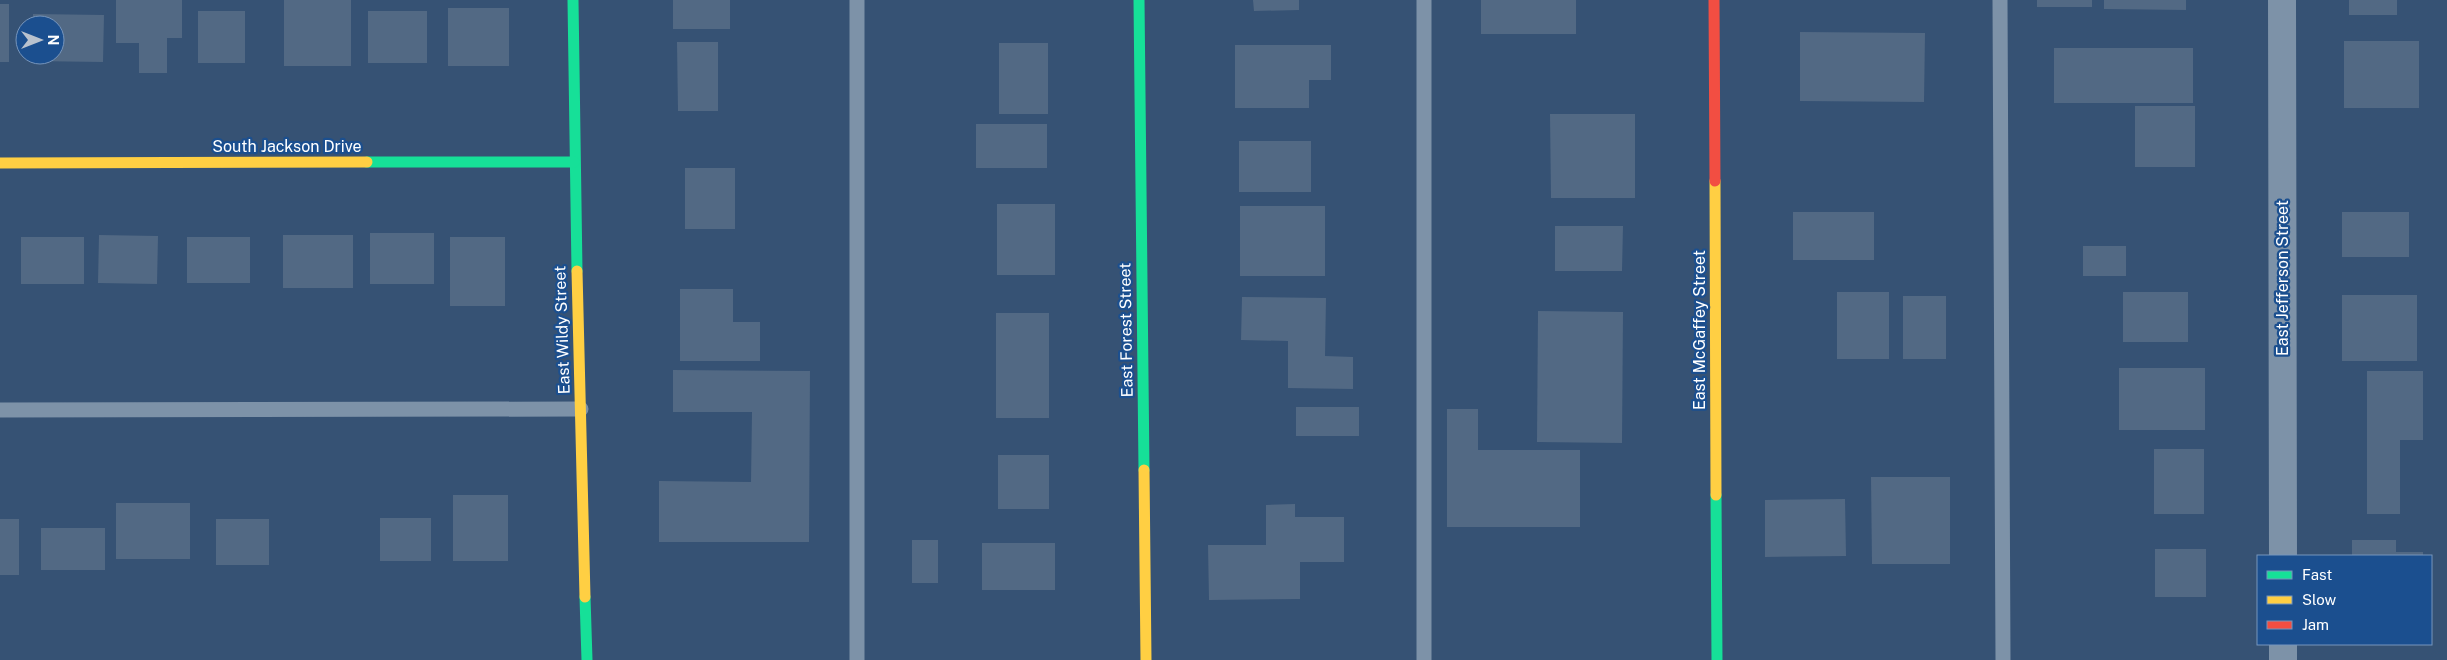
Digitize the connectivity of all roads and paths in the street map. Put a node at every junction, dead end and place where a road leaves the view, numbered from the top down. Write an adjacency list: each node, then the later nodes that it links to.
1 (572, 0): 8 (street, East Wildy Street)
2 (857, 0): 15 (lane)
3 (1139, 0): 16 (street, East Forest Street)
4 (1424, 0): 17 (lane)
5 (1714, 0): 18 (street, East McGaffey Street)
6 (2000, 0): 19 (lane)
7 (2282, 0): 12 (street, East Jefferson Street)
8 (574, 162): 9 (street, South Jackson Drive); 10 (street, East Wildy Street)
9 (0, 163)
10 (581, 409): 11 (lane); 14 (street, East Wildy Street)
11 (0, 410)
12 (2283, 555)
13 (2283, 645): 20 (street)
14 (588, 660)
15 (857, 660)
16 (1146, 660)
17 (1424, 660)
18 (1717, 660)
19 (2003, 660)
20 (2283, 660)

